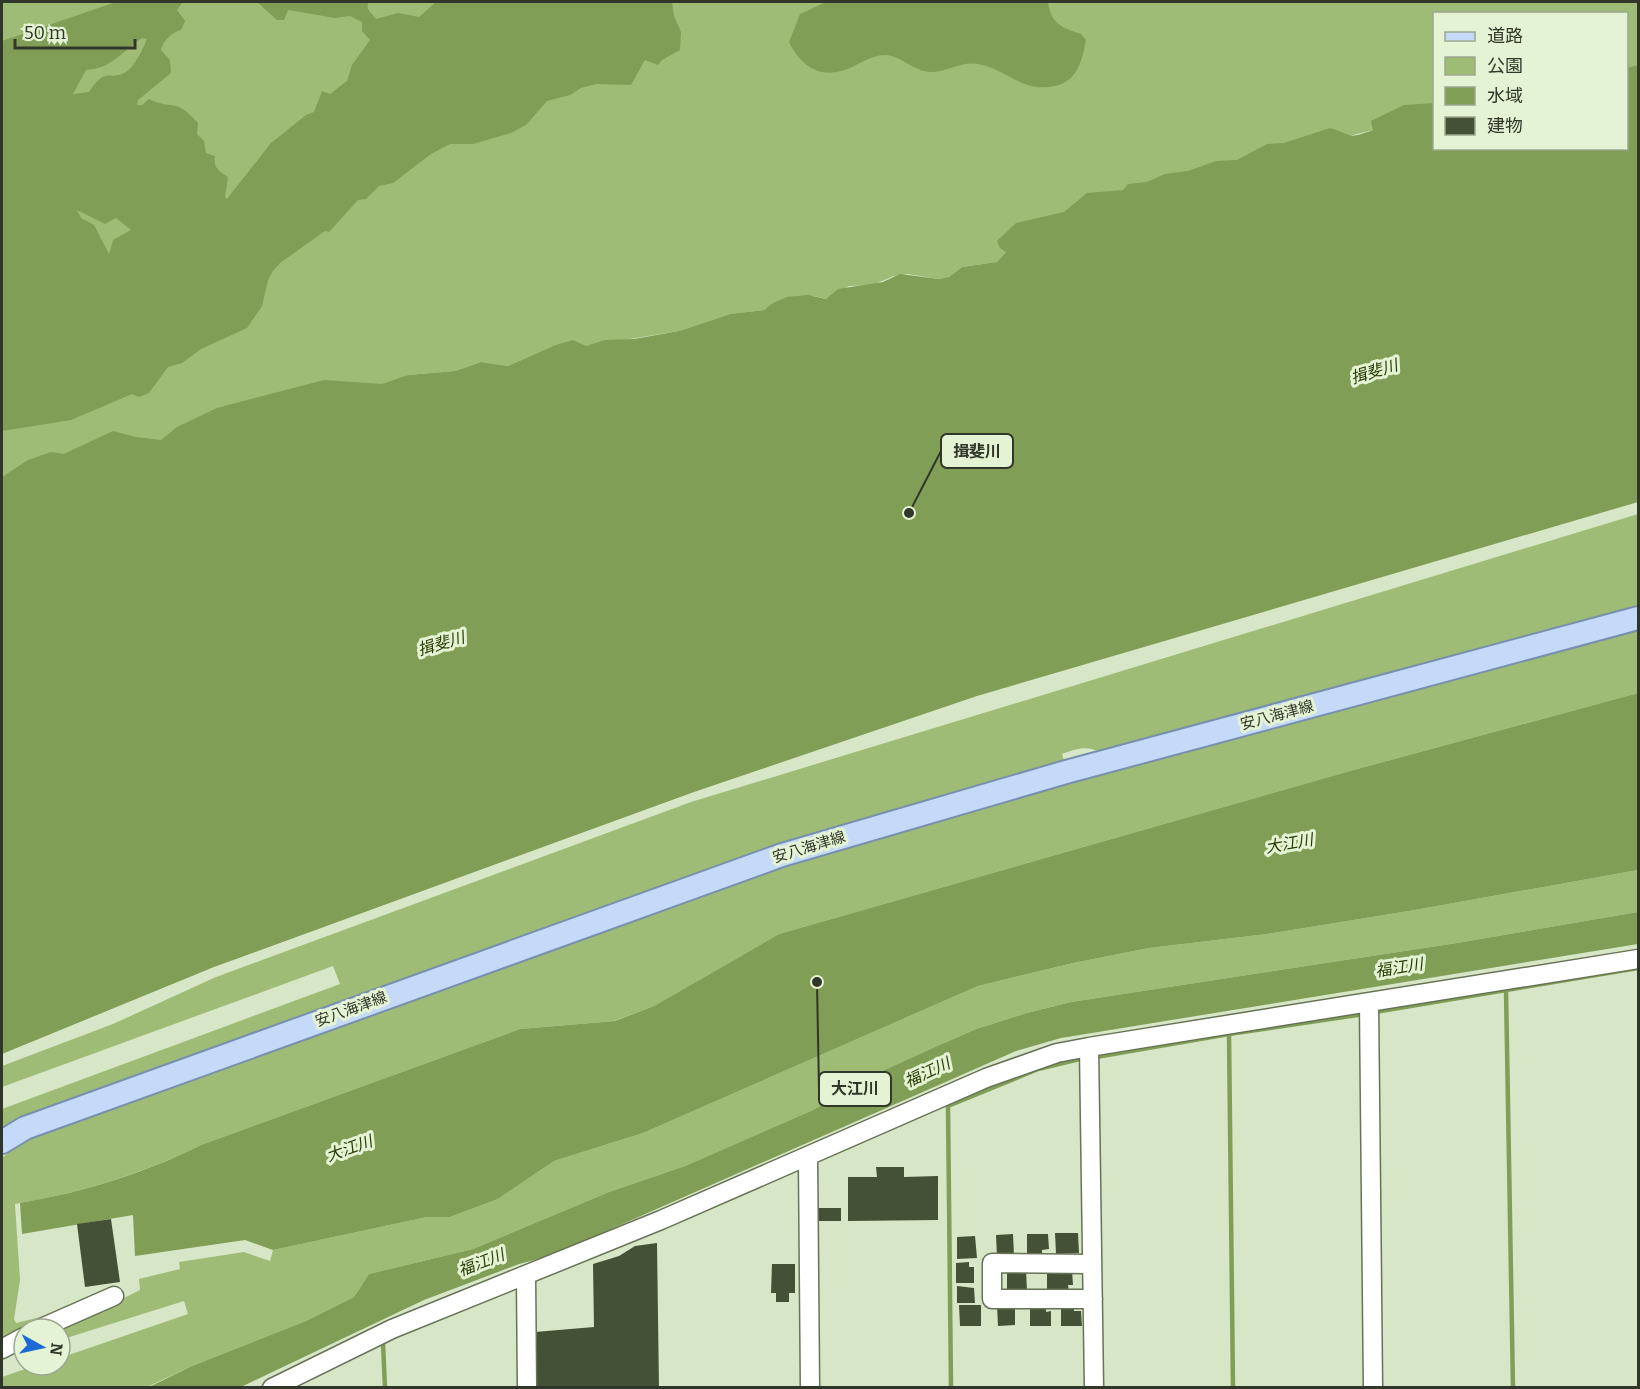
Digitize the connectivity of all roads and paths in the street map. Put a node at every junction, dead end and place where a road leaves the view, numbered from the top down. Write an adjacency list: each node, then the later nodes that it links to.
1 (1638, 618): 5 (main road, 安八海津線)
2 (1638, 959): 3 (street)
3 (1369, 1003): 4 (street); 16 (street)
4 (1089, 1047): 6 (street); 7 (street)
5 (2, 1142)
6 (807, 1157): 8 (street); 14 (street)
7 (1092, 1264): 10 (street); 10 (street)
8 (526, 1276): 12 (street); 13 (street)
9 (114, 1296): 11 (street)
10 (1093, 1299): 15 (street)
11 (66, 1317)
12 (272, 1388)
13 (527, 1388)
14 (810, 1388)
15 (1094, 1388)
16 (1373, 1388)

